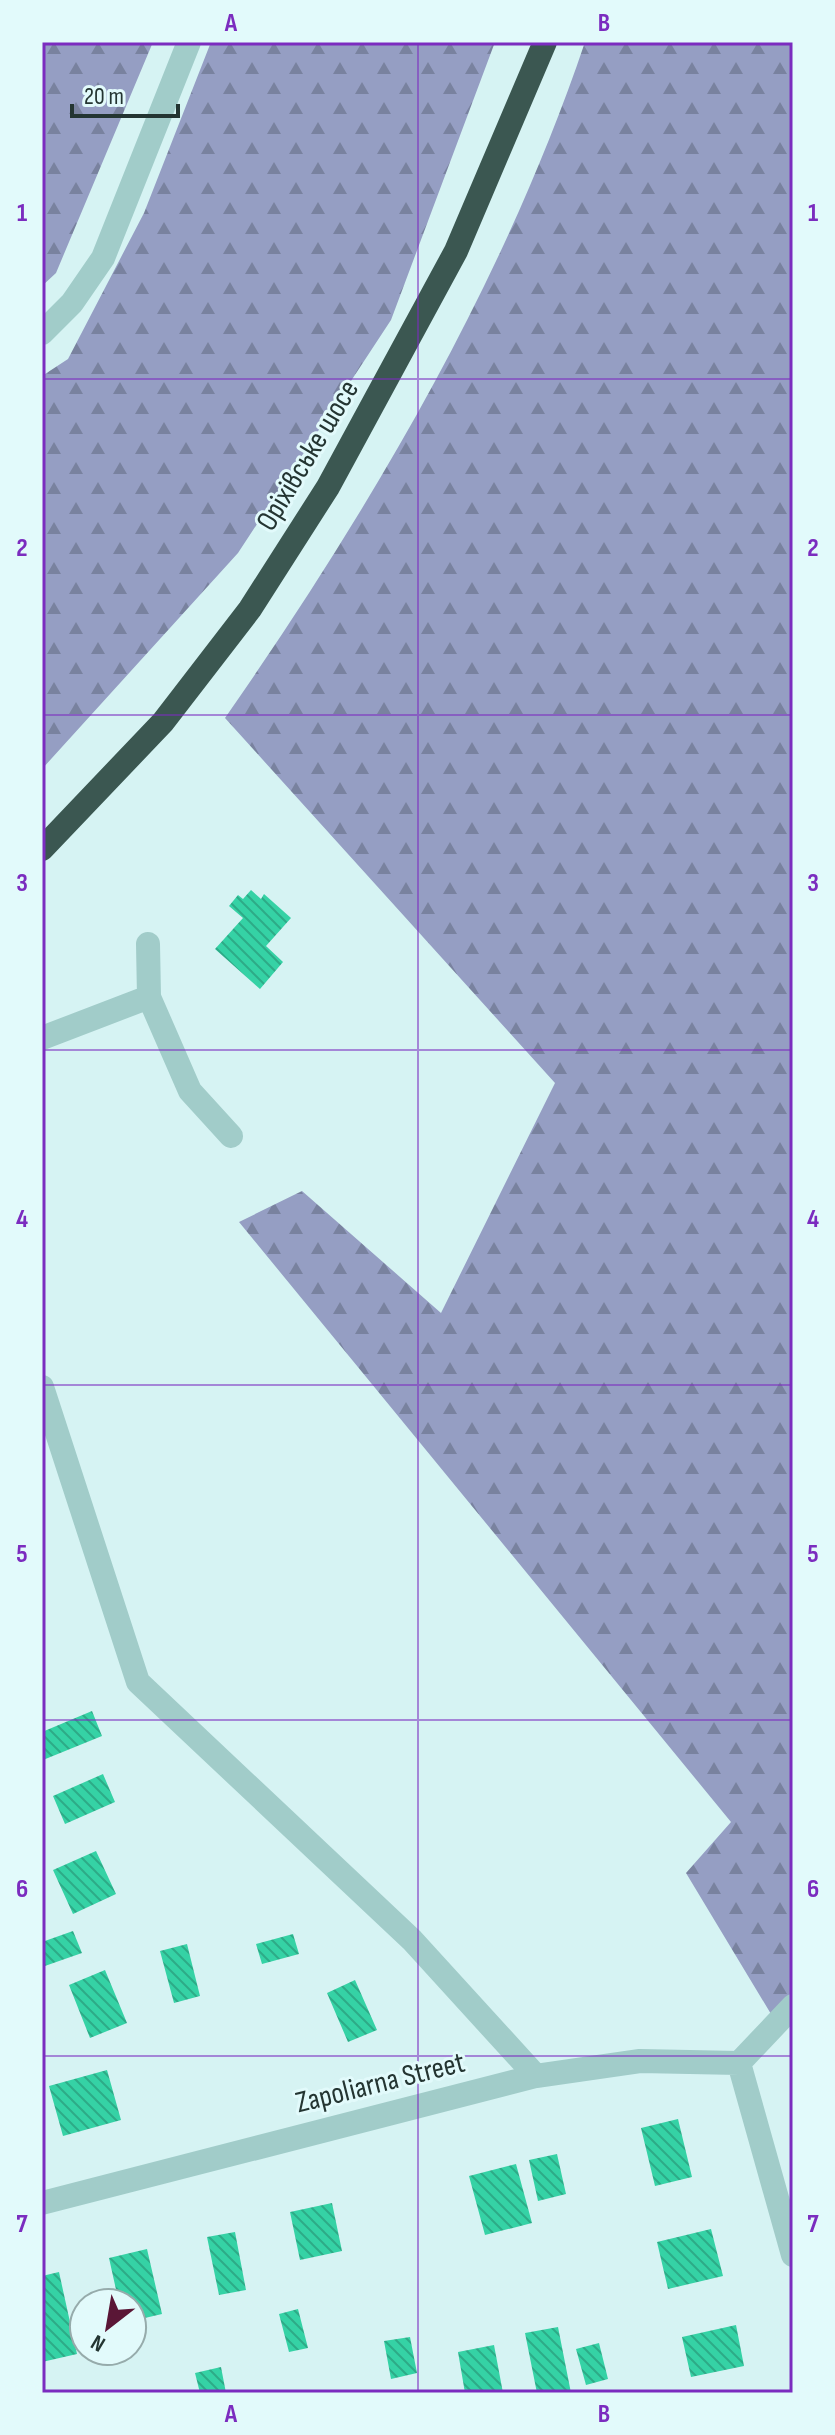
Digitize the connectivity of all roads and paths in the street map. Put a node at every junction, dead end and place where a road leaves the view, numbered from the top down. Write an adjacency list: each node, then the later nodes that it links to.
1 (189, 42): 3 (street)
2 (545, 42): 4 (highway, Оріхівське шосе)
3 (42, 333)
4 (42, 849)
5 (148, 944): 6 (street)
6 (149, 997): 7 (street); 8 (street)
7 (42, 1038)
8 (231, 1136)
9 (42, 1387): 12 (street)
10 (793, 2006): 11 (street)
11 (739, 2063): 12 (street, Zapoliarna Street); 14 (street)
12 (536, 2076): 13 (street, Zapoliarna Street)
13 (42, 2203)
14 (793, 2255)

